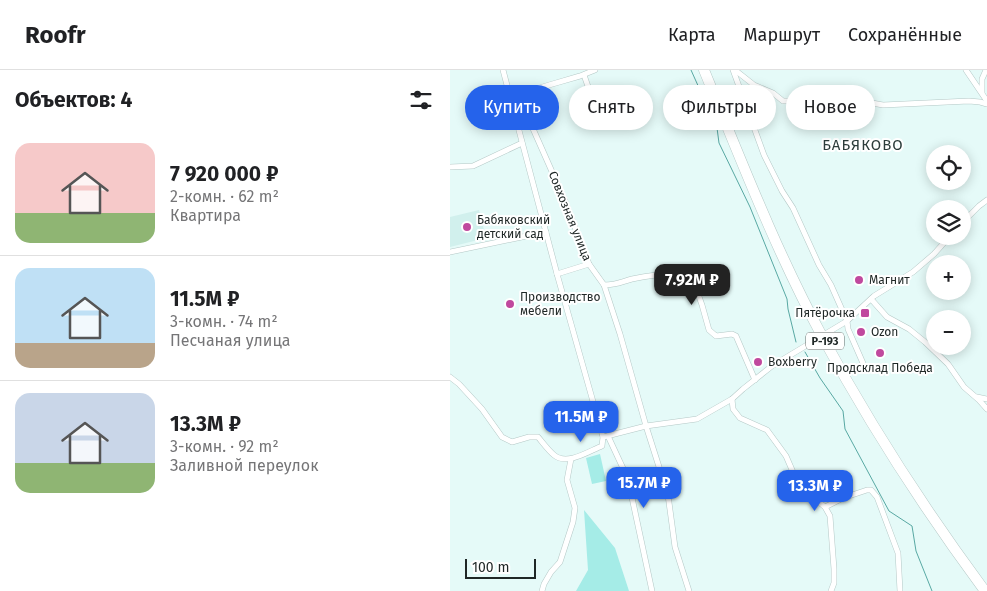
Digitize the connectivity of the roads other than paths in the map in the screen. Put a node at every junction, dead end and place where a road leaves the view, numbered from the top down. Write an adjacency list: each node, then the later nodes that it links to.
1 (503, 70): 10 (street, Совхозная улица)
2 (595, 70): 8 (street)
3 (704, 70): 29 (highway, Р-193)
4 (734, 70): 14 (street); 28 (street)
5 (966, 70): 13 (street)
6 (982, 70): 9 (street)
7 (986, 70): 9 (street)
8 (584, 75): 11 (street); 12 (street)
9 (982, 79): 13 (street)
10 (507, 85)
11 (545, 85)
12 (587, 85)
13 (982, 93): 14 (street)
14 (987, 103)
15 (518, 130): 17 (street, Совхозная улица)
16 (534, 130): 24 (street, Совхозная улица)
17 (522, 143): 18 (street); 21 (street, Совхозная улица)
18 (450, 168)
19 (987, 200): 20 (street)
20 (971, 214)
21 (546, 232): 23 (street); 25 (street, Совхозная улица)
22 (942, 245): 27 (street)
23 (450, 252)
24 (589, 264): 25 (street); 26 (street, Совхозная улица)
25 (557, 274): 38 (street, Совхозная улица)
26 (604, 285): 32 (street); 37 (street, Совхозная улица)
27 (871, 299): 28 (street); 33 (street)
28 (847, 321): 29 (street); 30 (street)
29 (821, 336): 32 (street); 46 (highway, Р-193)
30 (866, 370)
31 (450, 378): 39 (street)
32 (755, 380): 35 (street)
33 (976, 397): 34 (street); 36 (street)
34 (987, 398)
35 (732, 399): 37 (street); 40 (street)
36 (987, 409)
37 (646, 426): 38 (street); 43 (street, Совхозная улица)
38 (606, 436): 39 (street); 42 (street, Совхозная улица)
39 (571, 459): 41 (street)
40 (825, 506): 44 (street); 45 (street)
41 (542, 591)
42 (652, 591)
43 (689, 591)
44 (831, 591)
45 (900, 591)
46 (985, 591)

